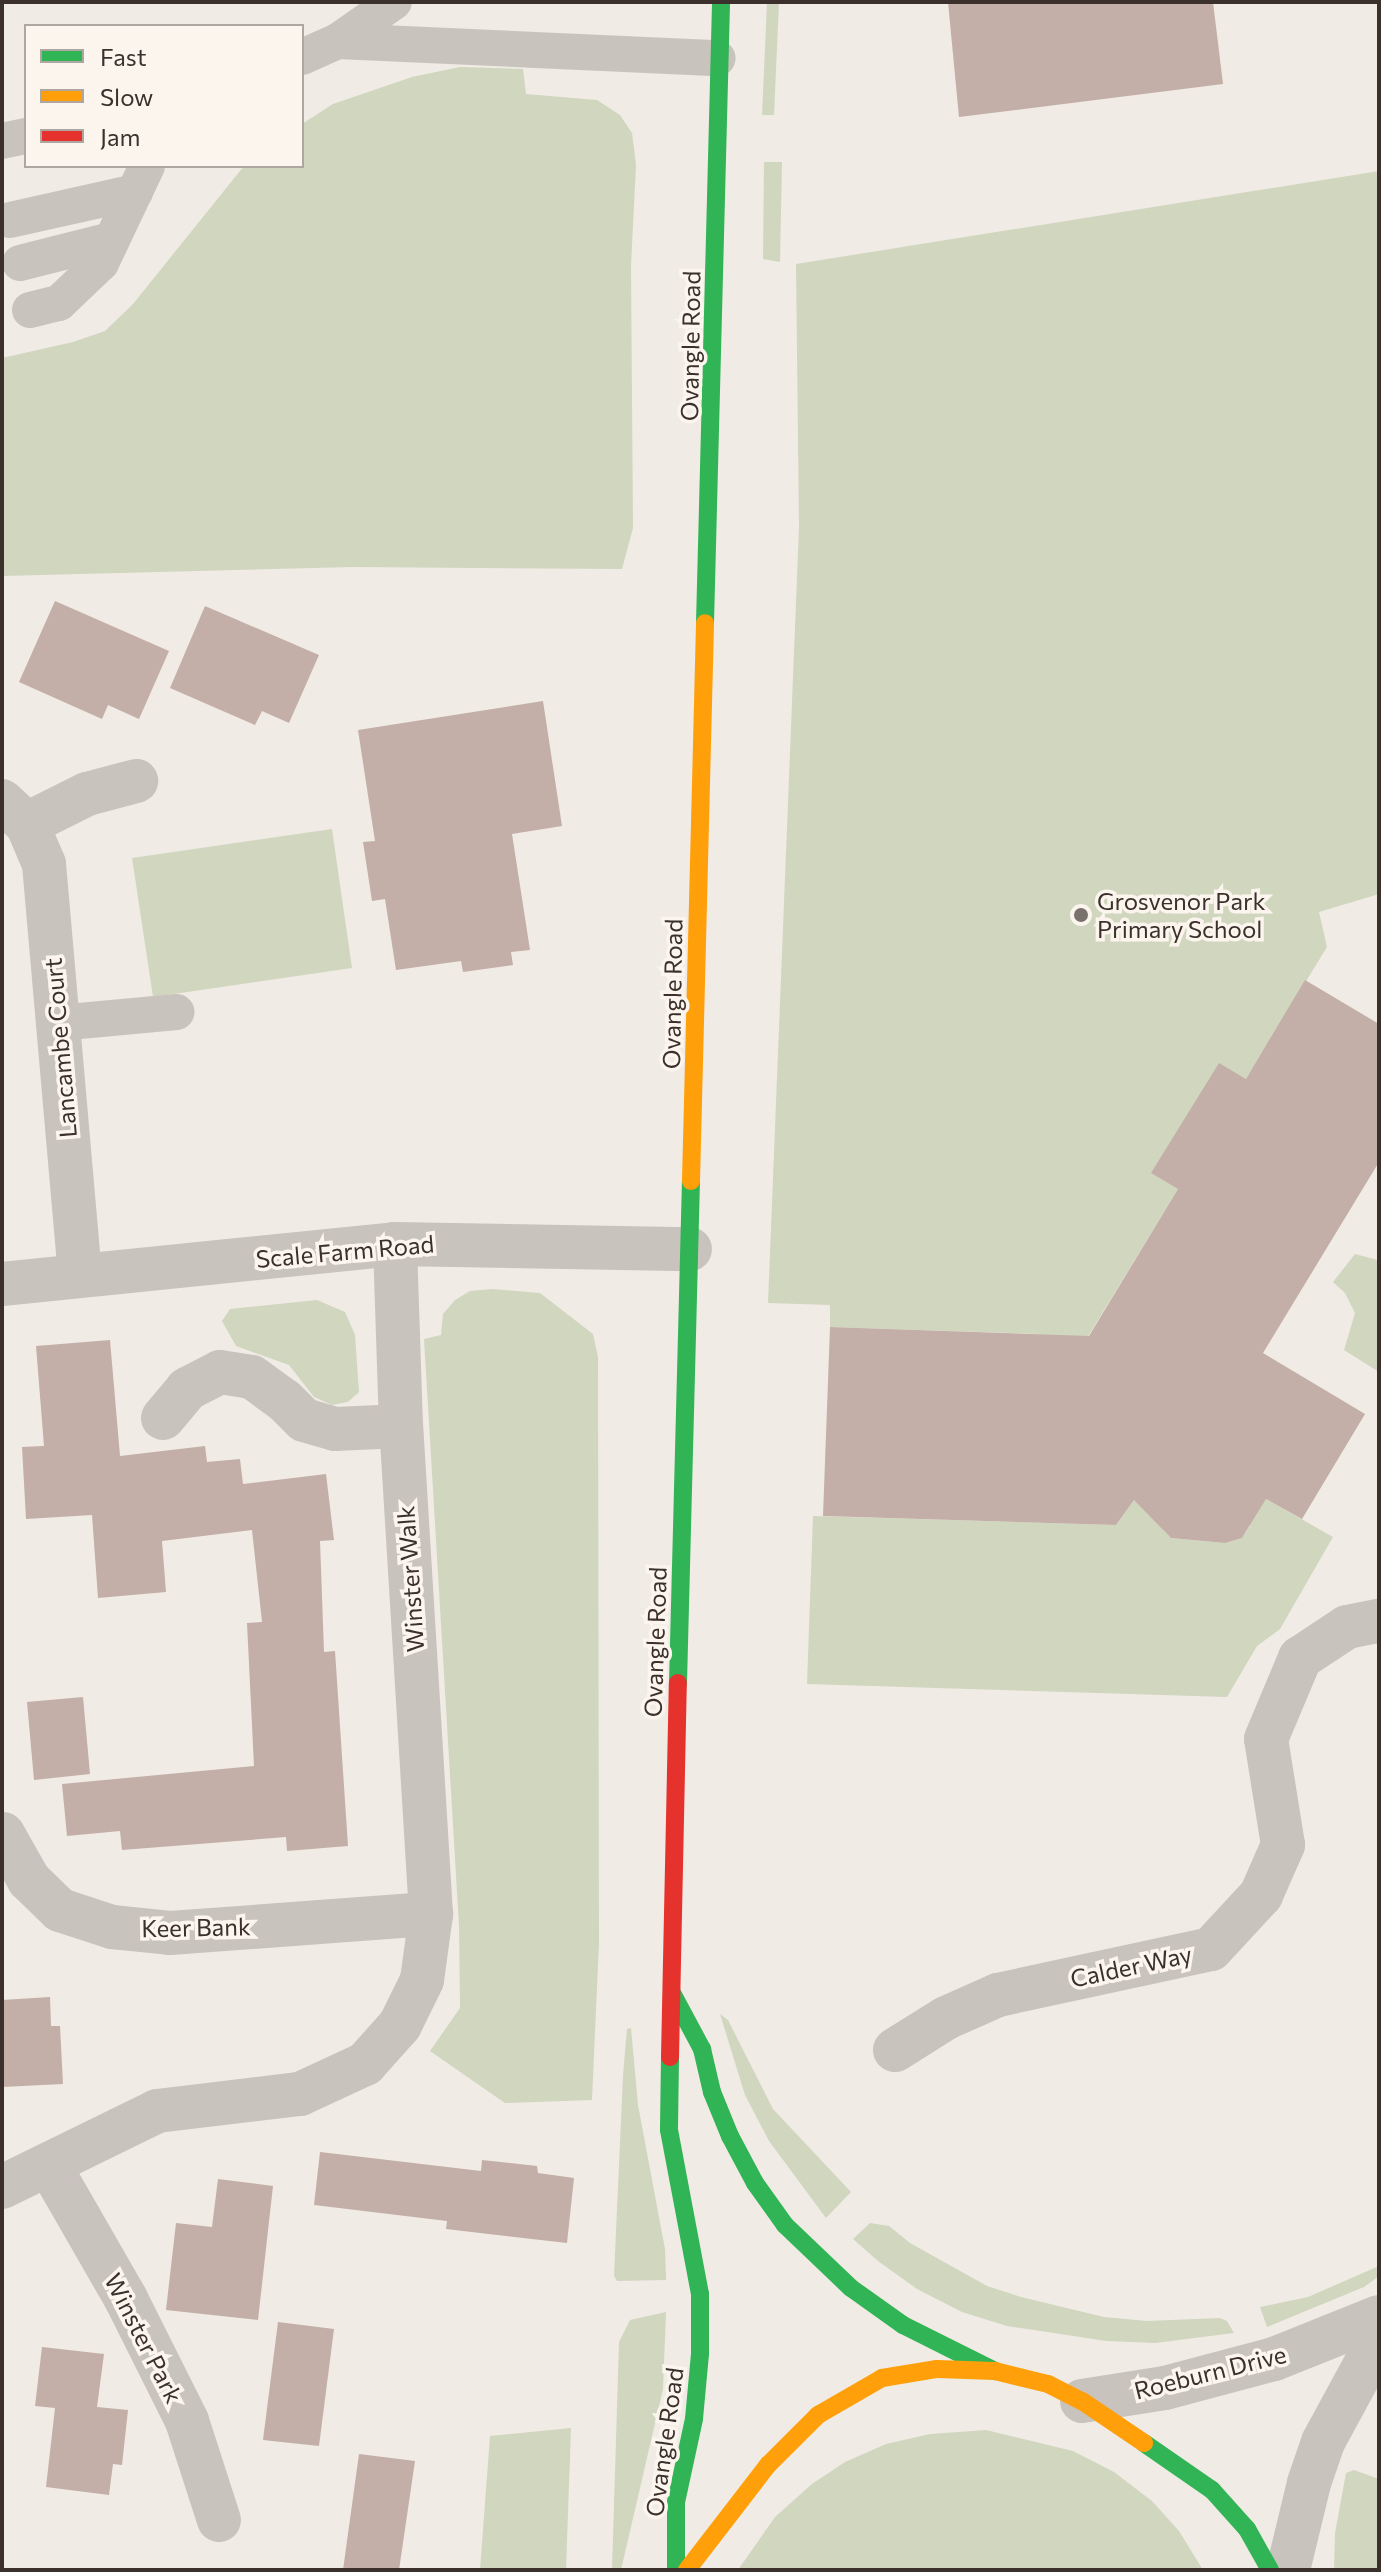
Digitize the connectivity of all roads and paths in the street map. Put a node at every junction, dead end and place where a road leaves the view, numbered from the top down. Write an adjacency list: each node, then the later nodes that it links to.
1 (394, 2): 3 (lane)
2 (721, 2): 5 (main road, Ovangle Road)
3 (338, 41): 4 (lane); 5 (lane)
4 (304, 56)
5 (718, 58): 18 (main road, Ovangle Road)
6 (24, 136): 7 (lane)
7 (2, 141)
8 (141, 179): 9 (lane); 10 (lane)
9 (10, 220)
10 (111, 240): 11 (lane); 12 (lane)
11 (20, 263)
12 (30, 310)
13 (136, 781): 14 (street, Lancambe Court)
14 (14, 813): 16 (street, Lancambe Court)
15 (176, 1012): 16 (lane)
16 (58, 1023): 19 (street, Lancambe Court)
17 (395, 1244): 18 (street, Scale Farm Road); 19 (street, Scale Farm Road); 22 (street, Winster Walk)
18 (690, 1249): 26 (main road, Ovangle Road)
19 (80, 1275): 20 (street, Scale Farm Road)
20 (2, 1284)
21 (163, 1418): 22 (street)
22 (401, 1426): 25 (street, Winster Walk)
23 (1379, 1621): 27 (street, Calder Way)
24 (3, 1834): 25 (street, Keer Bank)
25 (431, 1914): 28 (street)
26 (670, 1987): 32 (main road, Ovangle Road); 35 (main road, Ovangle Road)
27 (895, 2050)
28 (49, 2165): 29 (street); 34 (street, Winster Park)
29 (2, 2187)
30 (1379, 2317): 33 (street, Roeburn Drive)
31 (1379, 2339): 38 (street)
32 (995, 2371): 33 (main road); 36 (main road)
33 (1082, 2401): 37 (main road)
34 (219, 2520)
35 (676, 2570)
36 (687, 2570)
37 (1270, 2570)
38 (1288, 2570)

